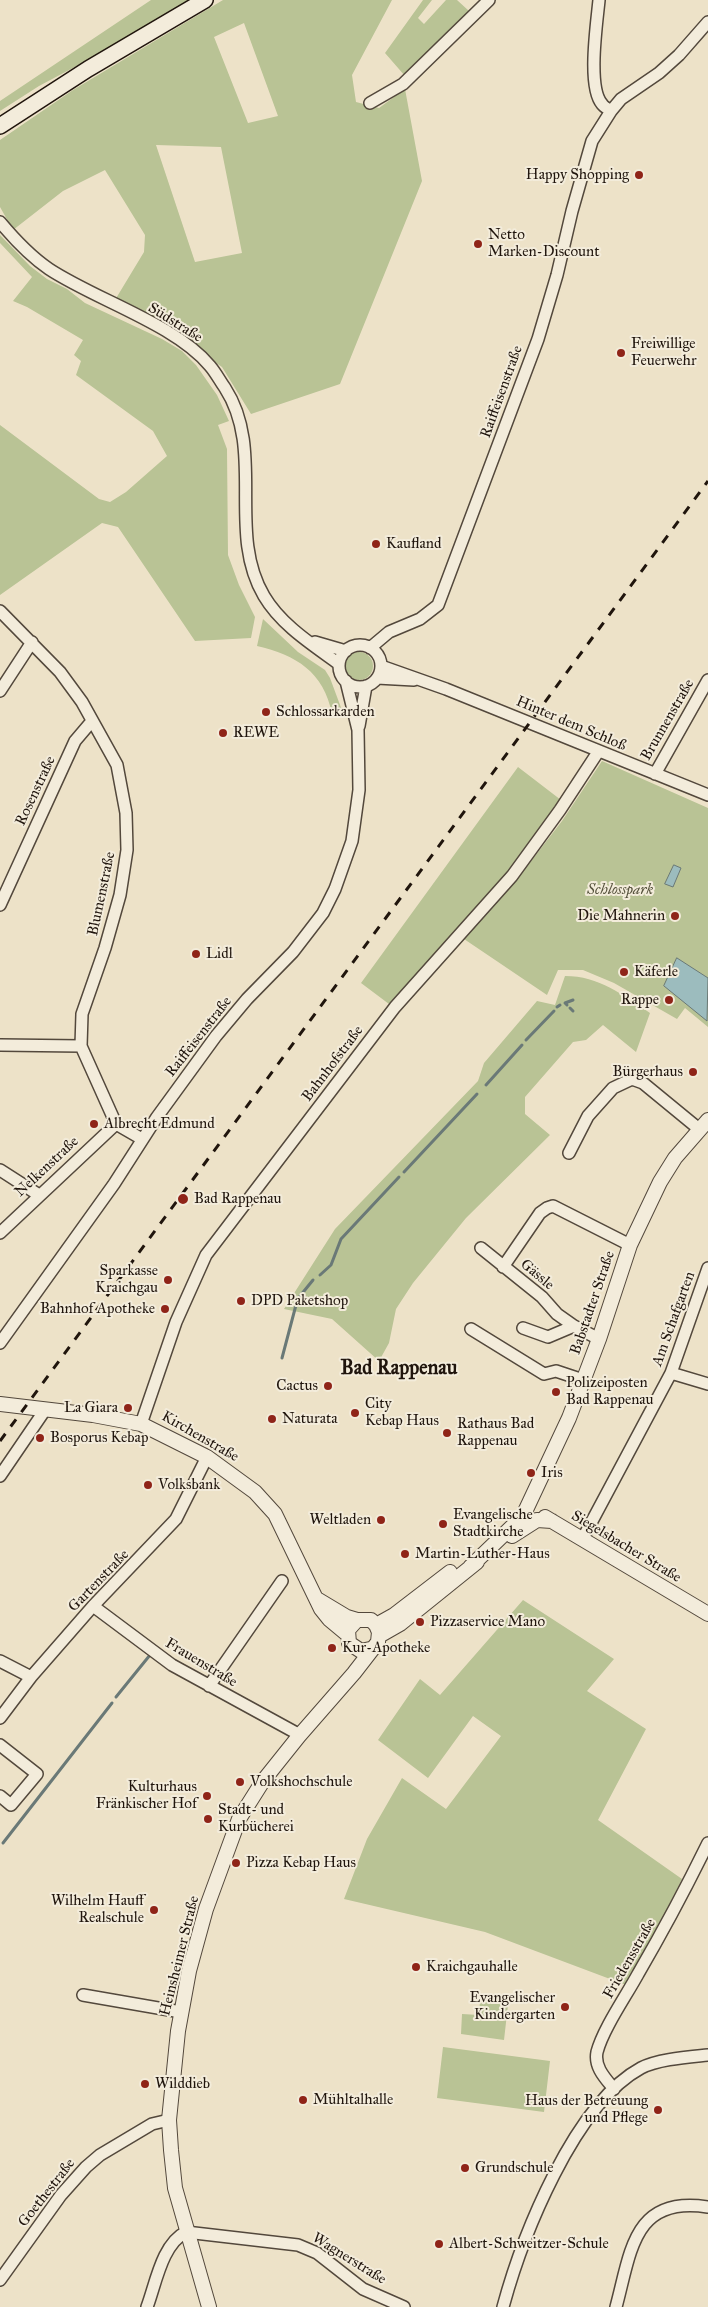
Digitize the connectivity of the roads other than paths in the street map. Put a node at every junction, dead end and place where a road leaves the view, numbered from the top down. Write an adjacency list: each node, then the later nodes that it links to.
1 (205, 0): 7 (main road)
2 (489, 0): 5 (street)
3 (599, 0): 6 (street)
4 (708, 22): 6 (street, Raiffeisenstraße)
5 (370, 103)
6 (611, 111): 12 (street, Raiffeisenstraße)
7 (0, 126)
8 (0, 222): 10 (street, Südstraße)
9 (0, 611): 11 (street, Blumenstraße)
10 (306, 639): 13 (street, Südstraße); 14 (street, Südstraße)
11 (32, 642): 21 (street); 22 (street, Blumenstraße)
12 (370, 648): 13 (street); 15 (street)
13 (346, 651): 14 (street)
14 (339, 664): 19 (street, Raiffeisenstraße)
15 (380, 666): 16 (street); 17 (street, Hinter dem Schloß)
16 (377, 678): 17 (street, Hinter dem Schloß); 20 (street)
17 (423, 680): 24 (street, Hinter dem Schloß)
18 (708, 680): 25 (street, Brunnenstraße)
19 (346, 681): 20 (street); 23 (street, Raiffeisenstraße)
20 (366, 686): 23 (street, Raiffeisenstraße)
21 (0, 691)
22 (92, 721): 27 (street, Rosenstraße); 29 (street, Blumenstraße)
23 (358, 730): 32 (street, Raiffeisenstraße)
24 (598, 752): 25 (street, Hinter dem Schloß); 51 (street, Bahnhofstraße)
25 (655, 774): 26 (street, Hinter dem Schloß)
26 (708, 795)
27 (0, 905)
28 (0, 1045): 29 (street)
29 (82, 1046): 30 (street, Blumenstraße)
30 (116, 1124): 32 (street); 35 (street, Nelkenstraße)
31 (703, 1124): 33 (street); 37 (street, Babstadter Straße)
32 (142, 1140): 45 (street, Raiffeisenstraße)
33 (568, 1153)
34 (0, 1170): 35 (street)
35 (39, 1194): 36 (street, Nelkenstraße)
36 (0, 1233)
37 (630, 1245): 39 (street); 44 (street, Babstadter Straße)
38 (481, 1248): 39 (street, Gässle)
39 (503, 1267): 41 (street, Gässle)
40 (708, 1268): 46 (street, Am Schafgarten)
41 (574, 1326): 42 (street); 44 (street, Gässle)
42 (523, 1328)
43 (471, 1329): 47 (street)
44 (598, 1339): 47 (street, Babstadter Straße)
45 (0, 1343)
46 (671, 1373): 48 (street); 56 (street, Am Schafgarten)
47 (583, 1380): 54 (street, Babstadter Straße)
48 (708, 1384)
49 (0, 1404): 50 (street, Kirchenstraße)
50 (45, 1410): 51 (street, Kirchenstraße); 53 (street)
51 (141, 1424): 52 (street, Kirchenstraße)
52 (207, 1457): 60 (street, Kirchenstraße); 61 (street, Gartenstraße)
53 (0, 1476)
54 (527, 1508): 55 (street, Siegelsbacher Straße); 57 (street, Heinsheimer Straße); 58 (street, Heinsheimer Straße)
55 (552, 1520): 56 (street, Siegelsbacher Straße); 57 (street, Heinsheimer Straße)
56 (583, 1538): 62 (street, Siegelsbacher Straße)
57 (470, 1567): 58 (street, Heinsheimer Straße)
58 (454, 1574): 64 (street, Heinsheimer Straße)
59 (282, 1580): 70 (street)
60 (317, 1599): 63 (street); 65 (street, Kirchenstraße)
61 (94, 1606): 68 (street, Gartenstraße); 70 (street, Frauenstraße)
62 (708, 1614)
63 (357, 1620): 64 (street); 65 (street)
64 (378, 1630): 66 (street, Heinsheimer Straße)
65 (350, 1640): 66 (street); 69 (street, Heinsheimer Straße)
66 (370, 1649): 69 (street, Heinsheimer Straße)
67 (0, 1661): 68 (street)
68 (31, 1677): 71 (street, Gartenstraße)
69 (348, 1679): 72 (street, Heinsheimer Straße)
70 (209, 1686): 72 (street, Frauenstraße)
71 (0, 1718)
72 (300, 1735): 77 (street, Heinsheimer Straße)
73 (0, 1745): 74 (street)
74 (0, 1796)
75 (708, 1843): 79 (street, Friedensstraße)
76 (82, 1994): 77 (street)
77 (181, 2012): 80 (street, Heinsheimer Straße)
78 (708, 2055): 79 (street)
79 (614, 2089): 88 (street)
80 (170, 2120): 82 (street, Heinsheimer Straße); 83 (street, Goethestraße)
81 (708, 2207): 89 (street)
82 (186, 2232): 85 (street); 86 (street, Heinsheimer Straße); 87 (street, Wagnerstraße)
83 (5, 2265): 84 (street, Goethestraße)
84 (0, 2280)
85 (147, 2307)
86 (209, 2307)
87 (404, 2307)
88 (503, 2307)
89 (616, 2307)

